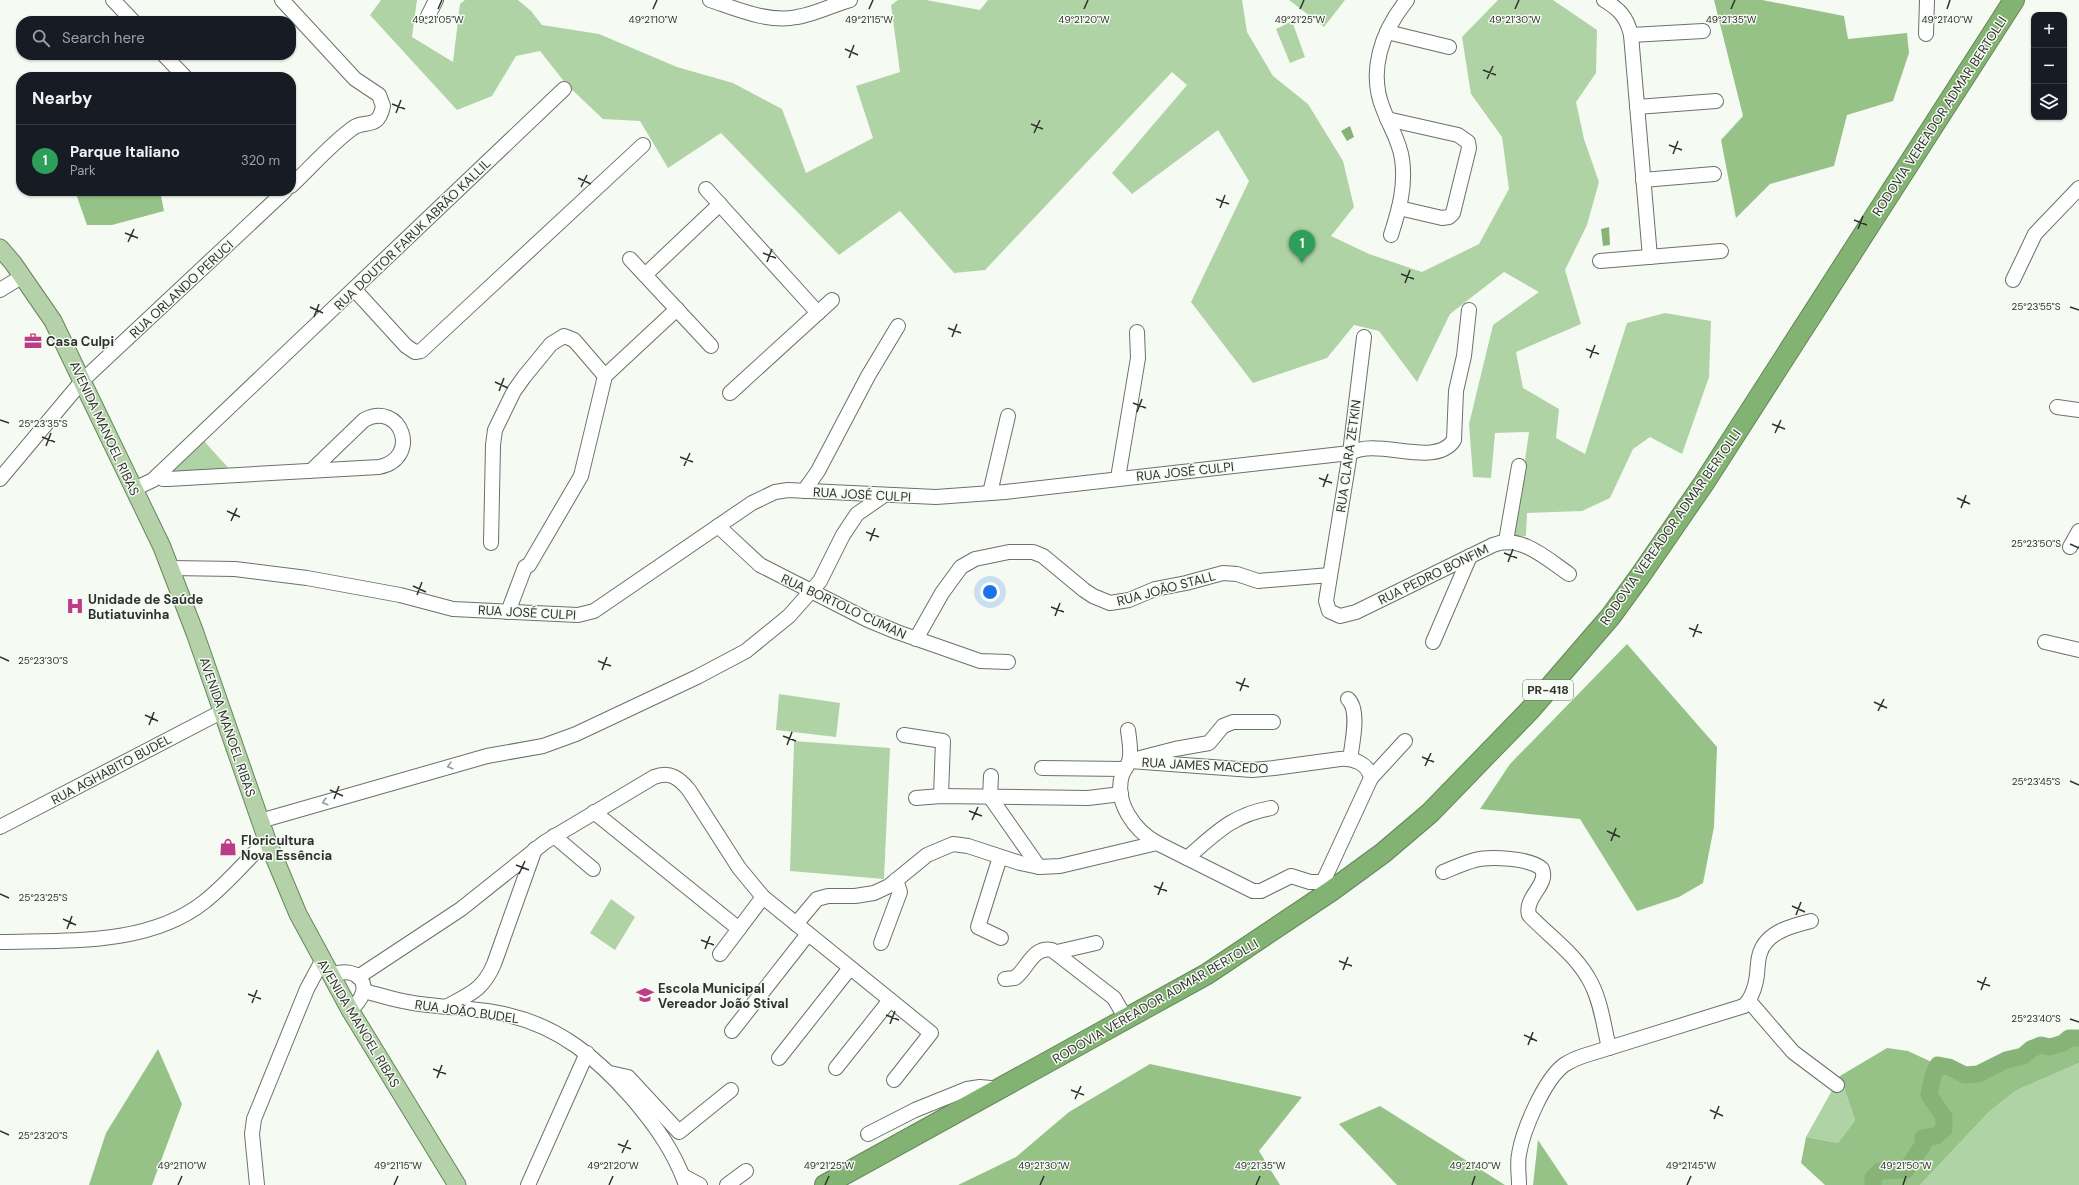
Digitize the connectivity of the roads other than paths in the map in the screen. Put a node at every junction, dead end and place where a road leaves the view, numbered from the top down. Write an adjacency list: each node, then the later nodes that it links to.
1 (113, 0): 10 (street)
2 (282, 0): 26 (street)
3 (436, 0): 11 (street)
4 (710, 0): 5 (street)
5 (849, 0)
6 (1407, 0): 12 (street)
7 (1604, 0): 15 (street)
8 (1927, 0): 14 (street)
9 (2014, 0): 113 (highway, RODOVIA VEREADOR ADMAR BERTOLLI / PR-418)
10 (128, 16)
11 (428, 16)
12 (1388, 32): 16 (street); 22 (street)
13 (1703, 32): 15 (street)
14 (1926, 34)
15 (1631, 35): 21 (street)
16 (1449, 47)
17 (169, 60): 18 (street)
18 (180, 72)
19 (564, 89): 42 (street, RUA DOUTOR FARUK ABRÃO KALLIL)
20 (1716, 101): 21 (street)
21 (1637, 107): 25 (street)
22 (1388, 119): 31 (street); 31 (street)
23 (643, 145): 42 (street)
24 (1714, 174): 25 (street)
25 (1644, 180): 36 (street)
26 (296, 181)
27 (2079, 188): 41 (street)
28 (706, 189): 30 (street)
29 (280, 196): 53 (street, RUA ORLANDO PERUCI)
30 (720, 204): 40 (street); 47 (street)
31 (1400, 208): 33 (street)
32 (0, 235): 39 (main road, AVENIDA MANOEL RIBAS)
33 (1391, 235)
34 (0, 248): 39 (main road, AVENIDA MANOEL RIBAS)
35 (1722, 251): 36 (street)
36 (1650, 257): 38 (street)
37 (630, 259): 40 (street)
38 (1600, 261)
39 (18, 269): 43 (street); 53 (main road, AVENIDA MANOEL RIBAS)
40 (645, 275): 45 (street)
41 (2013, 280)
42 (354, 289): 61 (street, RUA DOUTOR FARUK ABRÃO KALLIL)
43 (0, 290)
44 (832, 300): 47 (street)
45 (677, 309): 51 (street); 52 (street)
46 (1469, 310): 58 (street, RUA JOSÉ CULPI)
47 (818, 313): 54 (street)
48 (898, 326): 65 (street)
49 (1137, 332): 62 (street)
50 (1364, 336): 58 (street, RUA CLARA ZETKIN)
51 (711, 346)
52 (605, 376): 71 (street); 78 (street)
53 (83, 380): 63 (street, RUA ORLANDO PERUCI); 64 (main road, AVENIDA MANOEL RIBAS)
54 (730, 393)
55 (2057, 407): 56 (street)
56 (2079, 410)
57 (1008, 416): 66 (street)
58 (1350, 453): 62 (street, RUA JOSÉ CULPI); 76 (street, RUA CLARA ZETKIN)
59 (1519, 466): 70 (street)
60 (311, 471): 60 (street); 61 (street)
61 (158, 475): 64 (street, RUA DOUTOR FARUK ABRÃO KALLIL)
62 (1118, 478): 66 (street, RUA JOSÉ CULPI)
63 (0, 479)
64 (134, 489): 74 (main road, AVENIDA MANOEL RIBAS)
65 (804, 491): 67 (street, RUA JOSÉ CULPI); 68 (street, RUA JOSÉ CULPI)
66 (990, 493): 67 (street, RUA JOSÉ CULPI)
67 (883, 496): 77 (street)
68 (718, 526): 77 (street, RUA BORTOLO CUMAN); 78 (street, RUA JOSÉ CULPI)
69 (2079, 531): 72 (street)
70 (1506, 541): 73 (street, RUA PEDRO BONFIM); 75 (street)
71 (491, 543)
72 (2070, 547)
73 (1470, 556): 76 (street, RUA PEDRO BONFIM); 80 (street)
74 (171, 568): 78 (street, RUA JOSÉ CULPI); 85 (main road, AVENIDA MANOEL RIBAS)
75 (1569, 574)
76 (1330, 575): 79 (street, RUA JOÃO STALL)
77 (812, 592): 79 (street, RUA BORTOLO CUMAN); 101 (street, one-way to 101)
78 (511, 612)
79 (916, 639): 83 (street, RUA BORTOLO CUMAN)
80 (1433, 642)
81 (2045, 642): 82 (street)
82 (2079, 650)
83 (1008, 662)
84 (1348, 699): 90 (street)
85 (223, 711): 101 (main road, AVENIDA MANOEL RIBAS); 102 (street, RUA AGHABITO BUDEL)
86 (1273, 722): 91 (street)
87 (1128, 730): 91 (street)
88 (904, 735): 96 (street)
89 (1405, 741): 94 (street)
90 (1350, 758): 91 (street, RUA JAMES MACEDO); 94 (street)
91 (1127, 765): 92 (street); 95 (street)
92 (1042, 768)
93 (991, 776): 97 (street)
94 (1371, 778): 113 (street)
95 (1121, 794): 97 (street); 105 (street)
96 (941, 796): 97 (street); 98 (street)
97 (990, 797): 109 (street)
98 (916, 798)
99 (1271, 808): 108 (street)
100 (594, 812): 103 (street); 114 (street); 117 (street)
101 (260, 821): 104 (main road, AVENIDA MANOEL RIBAS)
102 (0, 827)
103 (554, 836): 106 (street); 110 (street)
104 (267, 840): 120 (street); 125 (main road, AVENIDA MANOEL RIBAS)
105 (1157, 843): 108 (street); 109 (street)
106 (535, 849): 127 (street); 132 (street)
107 (1000, 857): 109 (street); 112 (street); 119 (street)
108 (1187, 858): 113 (street)
109 (1040, 867)
110 (593, 869)
111 (1443, 872): 136 (street)
112 (896, 880): 116 (street); 121 (street)
113 (1327, 886): 134 (highway, RODOVIA VEREADOR ADMAR BERTOLLI / PR-418)
114 (763, 897): 116 (street); 117 (street)
115 (1810, 921): 131 (street)
116 (796, 924): 118 (street)
117 (739, 929): 124 (street)
118 (808, 934): 126 (street); 135 (street)
119 (1001, 938)
120 (0, 942)
121 (881, 943)
122 (1096, 943): 123 (street)
123 (1057, 952): 128 (street); 134 (street)
124 (720, 954)
125 (326, 968): 127 (street); 133 (main road, AVENIDA MANOEL RIBAS); 149 (street)
126 (850, 968): 130 (street); 138 (street)
127 (358, 977): 129 (street)
128 (1005, 979)
129 (364, 991): 132 (street, RUA JOÃO BUDEL); 133 (street)
130 (890, 1000): 139 (street); 141 (street)
131 (1749, 1001): 136 (street); 142 (street)
132 (446, 1007): 137 (street, RUA JOÃO BUDEL)
133 (350, 1010): 150 (main road, AVENIDA MANOEL RIBAS)
134 (1126, 1019): 143 (highway, RODOVIA VEREADOR ADMAR BERTOLLI / PR-418)
135 (732, 1030)
136 (1609, 1048): 156 (street)
137 (587, 1053): 140 (street, RUA JOÃO BUDEL); 151 (street)
138 (780, 1058)
139 (836, 1068)
140 (610, 1073): 144 (street); 148 (street, RUA JOÃO BUDEL)
141 (894, 1080)
142 (1837, 1085)
143 (1002, 1089): 145 (street); 146 (highway, RODOVIA VEREADOR ADMAR BERTOLLI / PR-418)
144 (731, 1090)
145 (868, 1134)
146 (868, 1161): 154 (highway, RODOVIA VEREADOR ADMAR BERTOLLI / PR-418); 155 (highway)
147 (746, 1171): 153 (street)
148 (684, 1181): 152 (street)
149 (257, 1185)
150 (457, 1185)
151 (528, 1185)
152 (700, 1185)
153 (727, 1185)
154 (825, 1185)
155 (838, 1185)
156 (1519, 1185)

